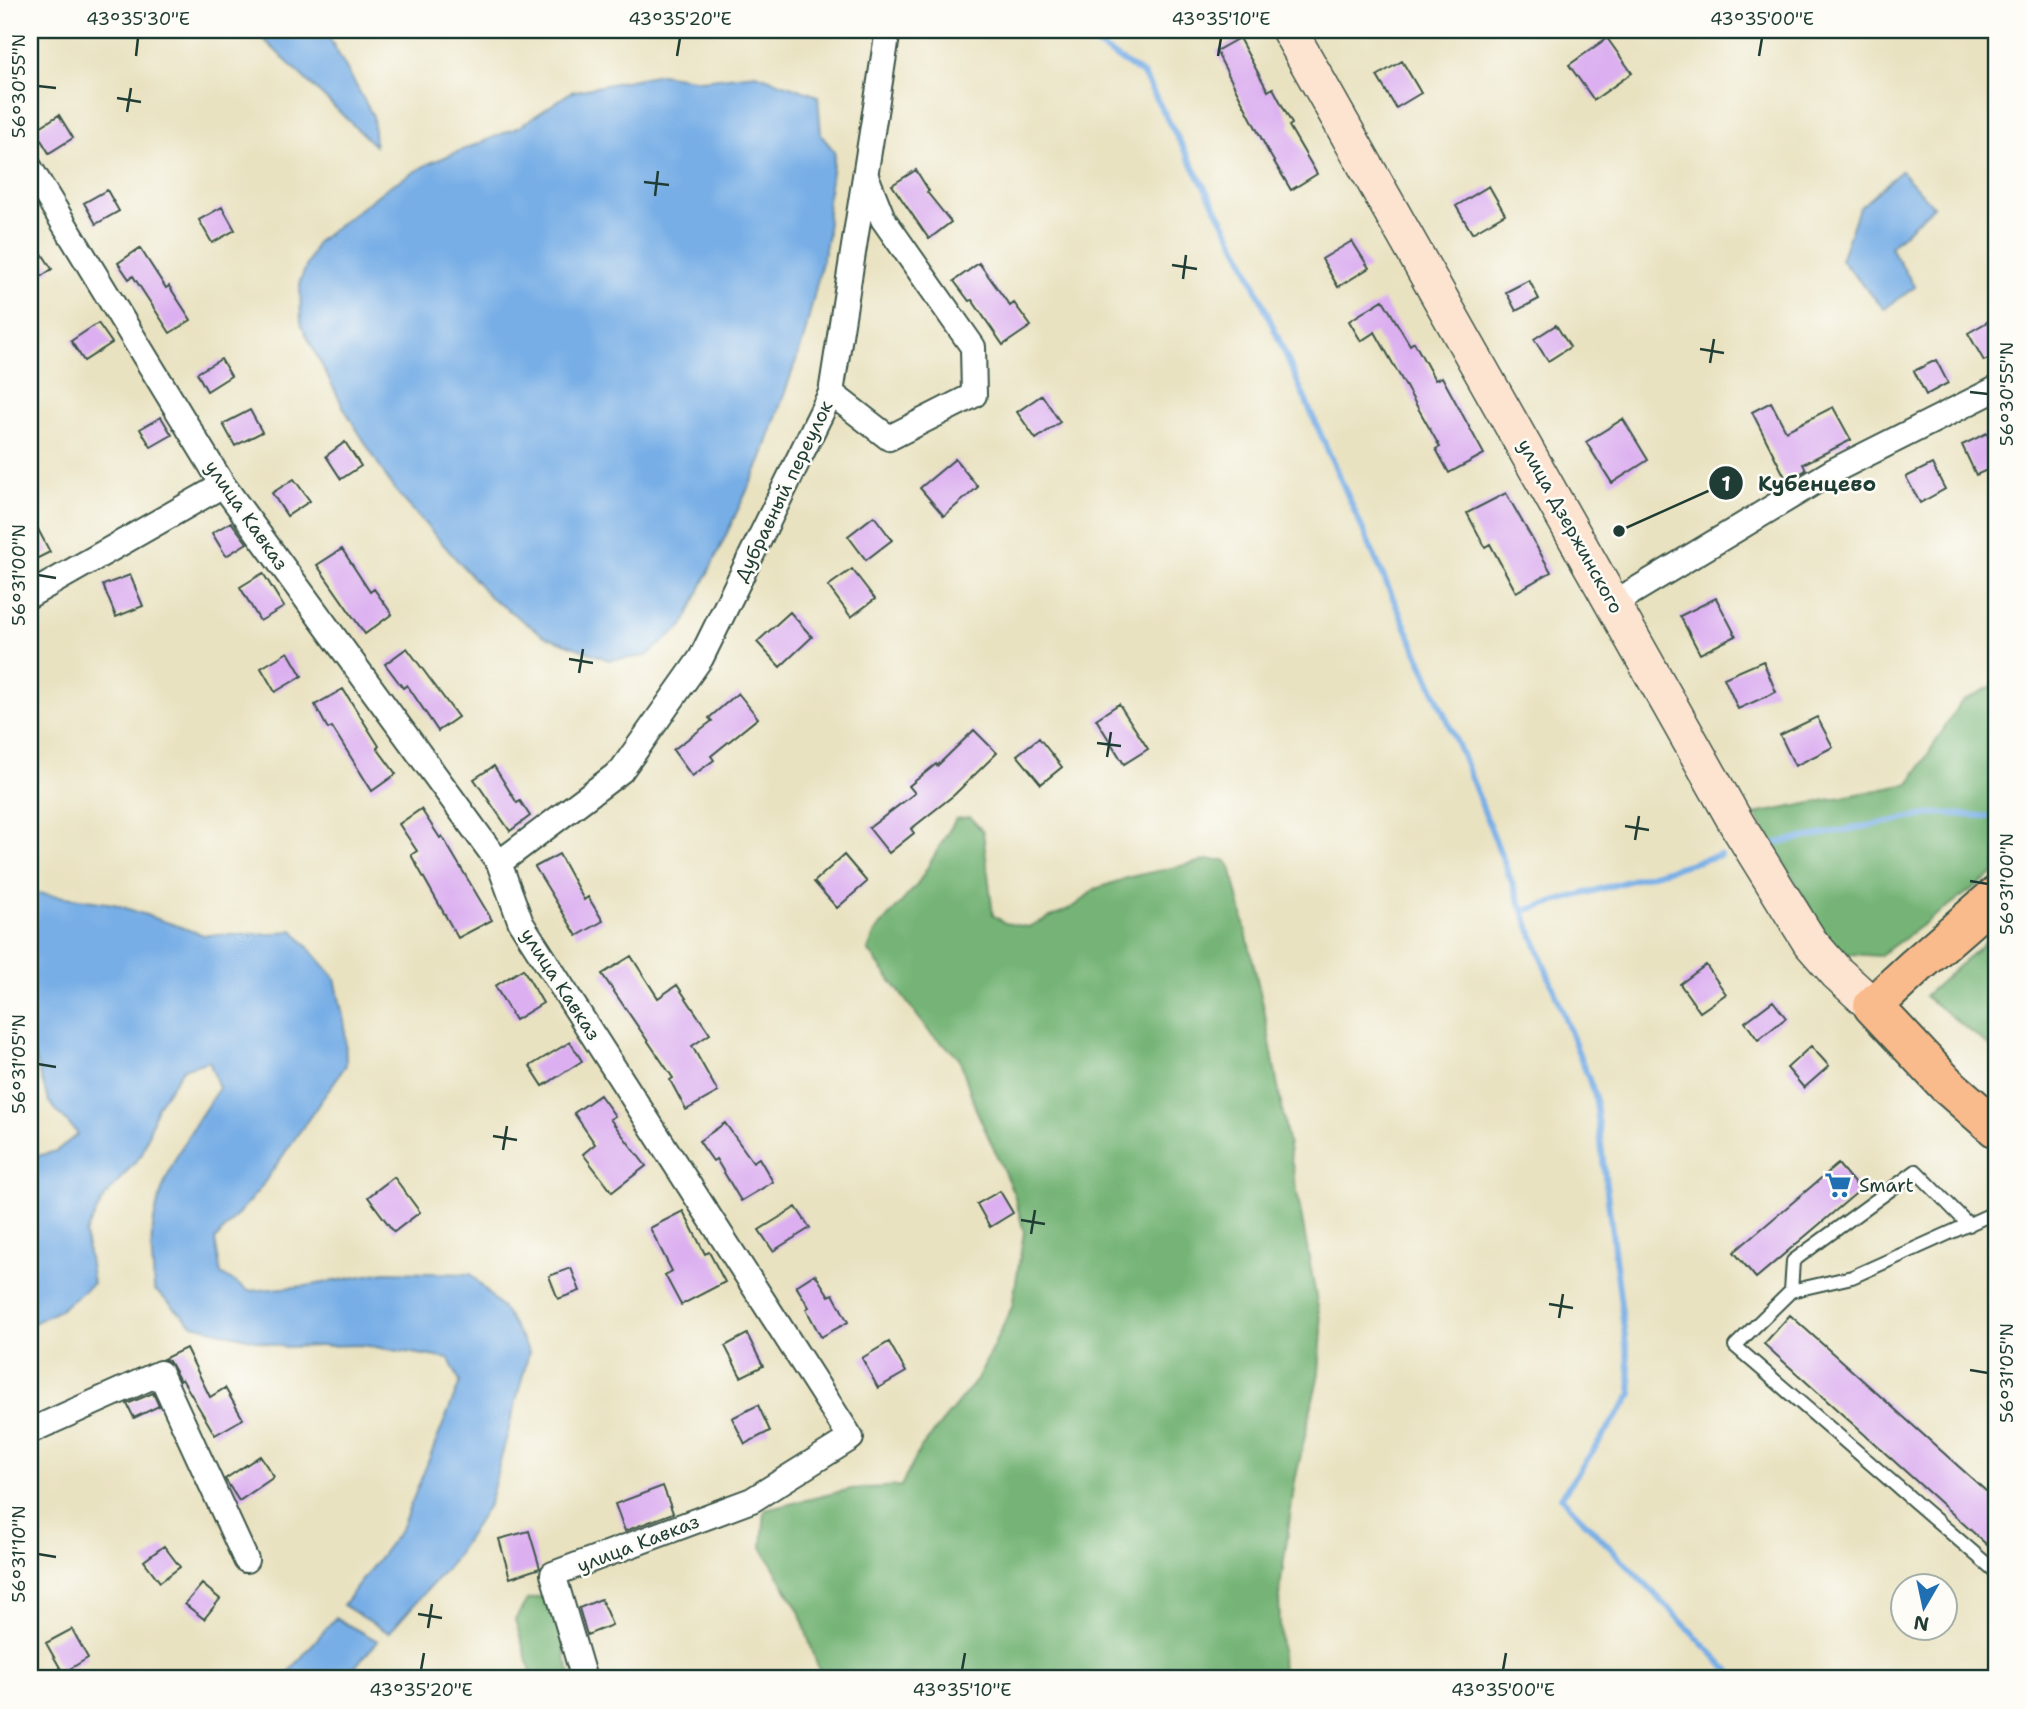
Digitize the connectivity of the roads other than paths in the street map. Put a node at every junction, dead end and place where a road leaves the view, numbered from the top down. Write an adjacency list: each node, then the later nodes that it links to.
1 (888, 30): 4 (street, Дубравный переулок)
2 (1289, 30): 9 (main road, улица Дзержинского)
3 (30, 168): 7 (street, улица Кавказ)
4 (866, 174): 6 (street, Дубравный переулок); 6 (street)
5 (1996, 389): 9 (street)
6 (831, 393): 10 (street, Дубравный переулок)
7 (223, 485): 8 (street); 10 (street, улица Кавказ)
8 (30, 595)
9 (1614, 603): 13 (main road, улица Дзержинского)
10 (499, 863): 21 (street, улица Кавказ)
11 (1996, 896): 12 (main road)
12 (1982, 922): 13 (main road)
13 (1873, 1006): 14 (main road)
14 (1996, 1128)
15 (1996, 1212): 16 (lane)
16 (1969, 1225): 17 (lane); 17 (lane)
17 (1791, 1291): 20 (lane)
18 (30, 1431): 19 (street)
19 (246, 1560)
20 (1996, 1572)
21 (584, 1679)

